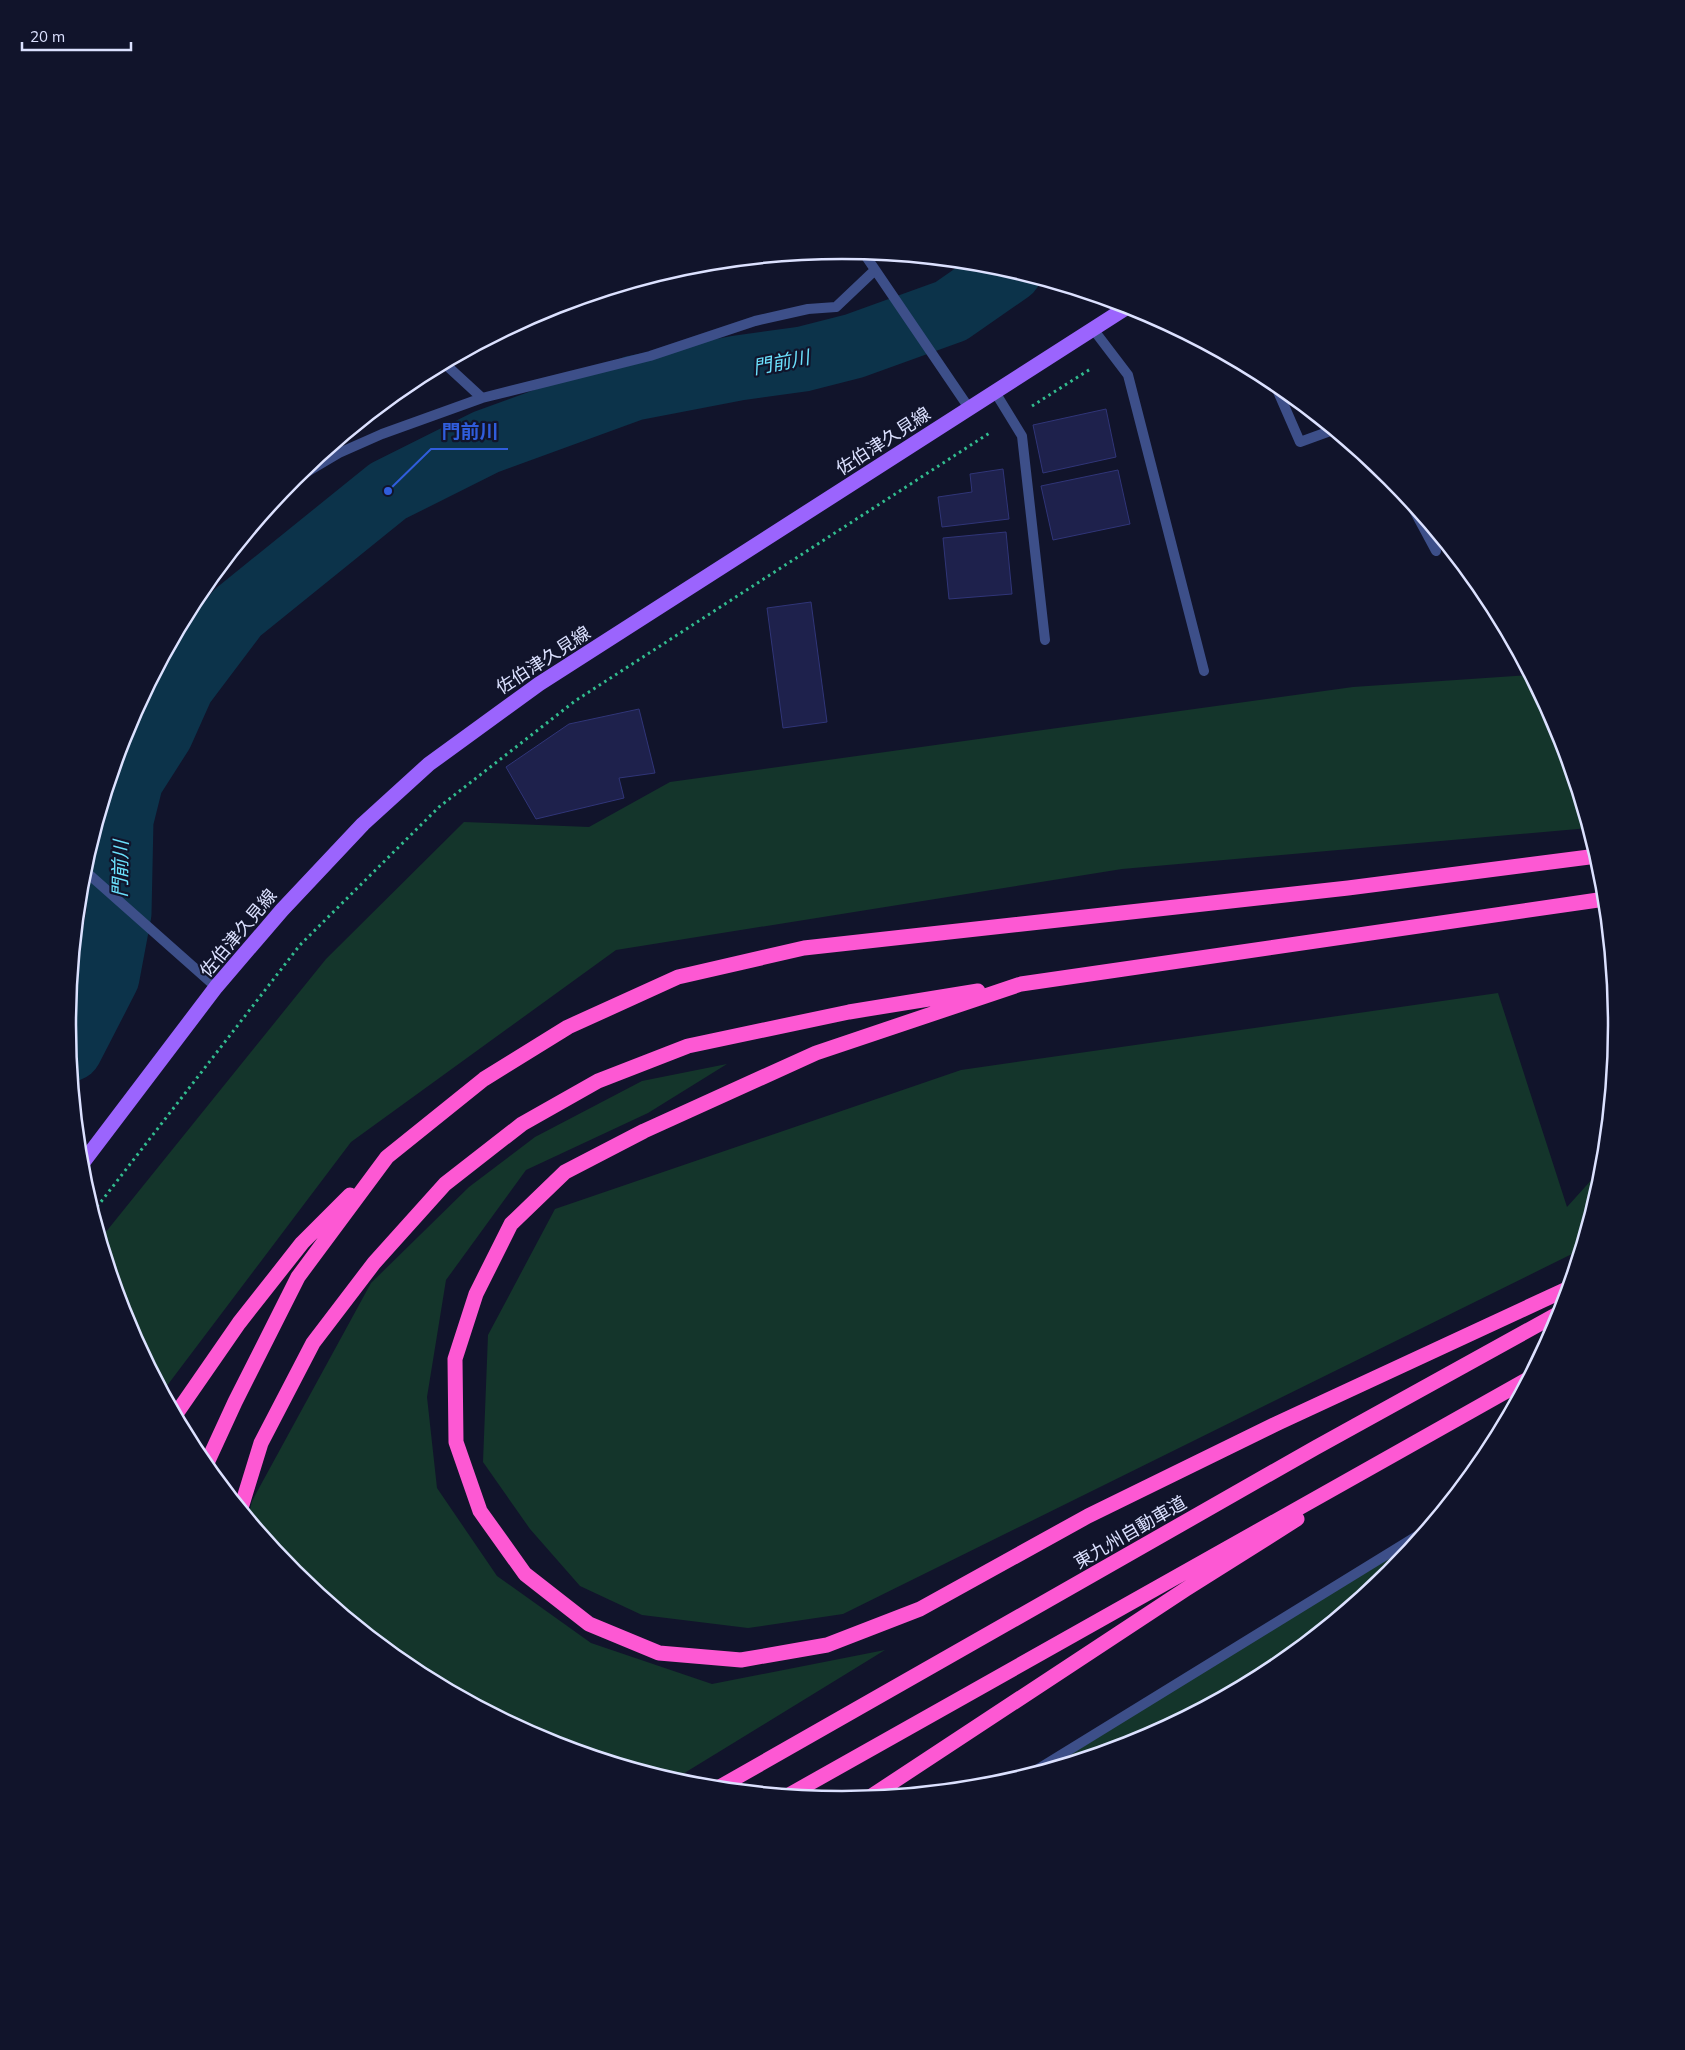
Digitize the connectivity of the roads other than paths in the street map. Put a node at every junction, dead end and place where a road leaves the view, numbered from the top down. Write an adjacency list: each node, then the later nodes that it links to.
1 (868, 260): 2 (street)
2 (875, 270): 8 (street); 9 (street)
3 (1121, 311): 4 (main road, 佐伯津久見線)
4 (1093, 328): 6 (main road, 佐伯津久見線); 15 (street)
5 (449, 368): 8 (street)
6 (995, 392): 9 (main road, 佐伯津久見線); 14 (street)
7 (1280, 397): 10 (street)
8 (482, 398): 11 (street)
9 (968, 407): 20 (main road, 佐伯津久見線)
10 (1327, 432)
11 (322, 463)
12 (1420, 521): 13 (street)
13 (1436, 551)
14 (1045, 640)
15 (1204, 671)
16 (1590, 857): 22 (highway)
17 (91, 876): 20 (street)
18 (1598, 900): 19 (highway)
19 (1021, 984): 23 (highway); 29 (highway)
20 (215, 986): 21 (main road, 佐伯津久見線)
21 (88, 1156)
22 (388, 1157): 26 (highway); 28 (highway)
23 (1560, 1292)
24 (1550, 1318): 32 (highway, 東九州自動車道)
25 (1519, 1384): 27 (highway)
26 (180, 1409)
27 (1466, 1413): 33 (highway); 34 (highway)
28 (210, 1457)
29 (243, 1501)
30 (1408, 1541): 31 (street)
31 (1048, 1763)
32 (727, 1783)
33 (798, 1790)
34 (880, 1790)

